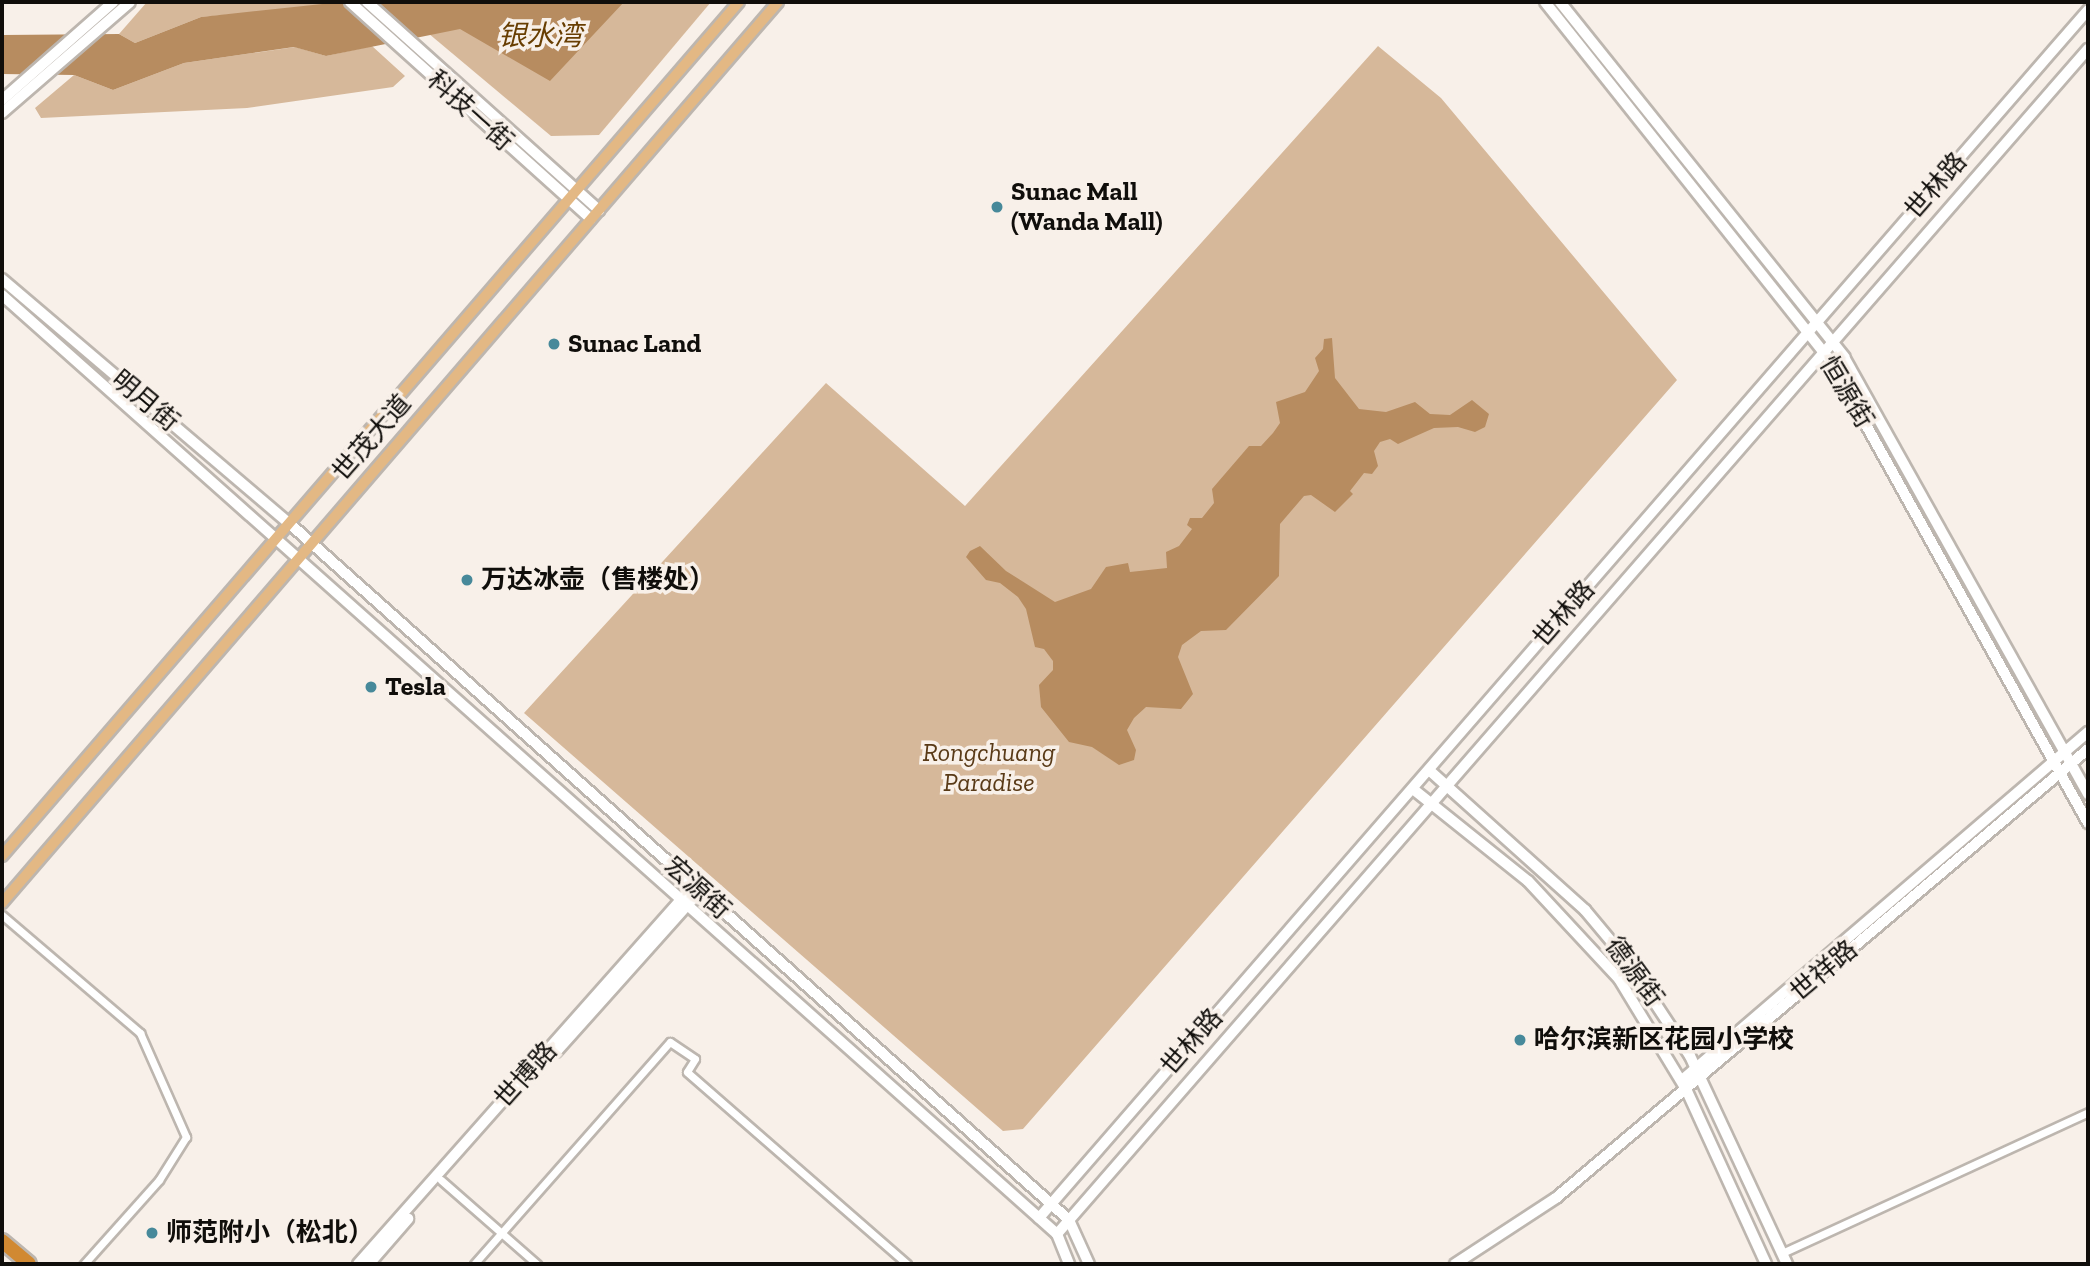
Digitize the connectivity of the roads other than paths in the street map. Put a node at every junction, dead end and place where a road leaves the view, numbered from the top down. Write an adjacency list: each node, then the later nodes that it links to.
1 (113, 2): 12 (main road)
2 (130, 2): 13 (main road)
3 (350, 2): 11 (main road, 科技一街)
4 (367, 2): 11 (main road, 科技一街)
5 (739, 2): 14 (main road, 世茂大道)
6 (778, 2): 15 (main road, 世茂大道)
7 (1545, 2): 20 (main road, 恒源街)
8 (1560, 2): 19 (main road, 恒源街)
9 (2088, 10): 19 (main road, 世林路)
10 (2088, 50): 21 (main road, 世林路)
11 (428, 65): 14 (main road, 科技一街)
12 (2, 100)
13 (2, 113)
14 (573, 195): 15 (main road, 科技一街); 16 (main road, 科技一街); 23 (main road, 世茂大道)
15 (599, 209): 16 (main road, 世茂大道)
16 (591, 219): 25 (main road, 世茂大道)
17 (2, 279): 23 (main road, 明月街)
18 (2, 295): 24 (main road, 明月街)
19 (1817, 323): 20 (main road, 世林路); 21 (main road, 恒源街)
20 (1808, 333): 22 (main road, 恒源街); 32 (main road, 世林路)
21 (1832, 343): 22 (main road, 世林路); 29 (main road, 恒源街)
22 (1824, 353): 30 (main road, 恒源街); 34 (main road, 世林路)
23 (289, 523): 24 (main road, 世茂大道); 25 (main road, 宏源街)
24 (276, 539): 26 (main road, 宏源街); 39 (main road, 世茂大道)
25 (312, 543): 26 (main road, 世茂大道); 40 (main road, 宏源街)
26 (298, 559): 41 (main road, 宏源街); 42 (main road, 世茂大道)
27 (2088, 732): 29 (main road, 世祥路)
28 (2088, 749): 31 (main road, 世祥路)
29 (2064, 753): 30 (main road, 世祥路); 31 (main road, 恒源街)
30 (2054, 761): 33 (main road, 恒源街); 44 (main road, 世祥路)
31 (2070, 764): 33 (main road, 世祥路); 36 (main road, 恒源街)
32 (1429, 770): 34 (main road, 德源街); 35 (main road, 世林路)
33 (2060, 773): 38 (main road, 恒源街); 44 (main road, 世祥路)
34 (1448, 785): 37 (main road, 世林路); 44 (main road, 德源街)
35 (1413, 789): 37 (main road, 德源街); 48 (main road, 世林路)
36 (2088, 794)
37 (1431, 804): 45 (main road, 德源街); 50 (main road, 世林路)
38 (2088, 823)
39 (2, 856)
40 (697, 888): 41 (main road, 世博路); 48 (main road, 宏源街)
41 (684, 902): 47 (main road, 世博路); 49 (main road, 宏源街); 57 (main road, 世博路)
42 (2, 903)
43 (2, 915): 56 (street)
44 (1698, 1072): 45 (main road, 世祥路); 54 (main road, 德源街)
45 (1684, 1084): 64 (main road, 世祥路); 65 (main road, 德源街)
46 (2088, 1112): 54 (street)
47 (441, 1180): 51 (street); 58 (main road, 世博路)
48 (1051, 1204): 49 (main road, 世林路); 50 (main road, 宏源街)
49 (1039, 1218): 52 (main road, 宏源街)
50 (1069, 1220): 52 (main road, 世林路); 63 (main road, 宏源街)
51 (501, 1234): 59 (street); 60 (street); 61 (street)
52 (1057, 1234): 62 (main road, 宏源街)
53 (2, 1241): 55 (highway)
54 (1782, 1253): 66 (main road, 德源街)
55 (29, 1264)
56 (84, 1264)
57 (358, 1264)
58 (369, 1264)
59 (474, 1264)
60 (537, 1264)
61 (907, 1264)
62 (1069, 1264)
63 (1089, 1264)
64 (1455, 1264)
65 (1766, 1264)
66 (1787, 1264)

